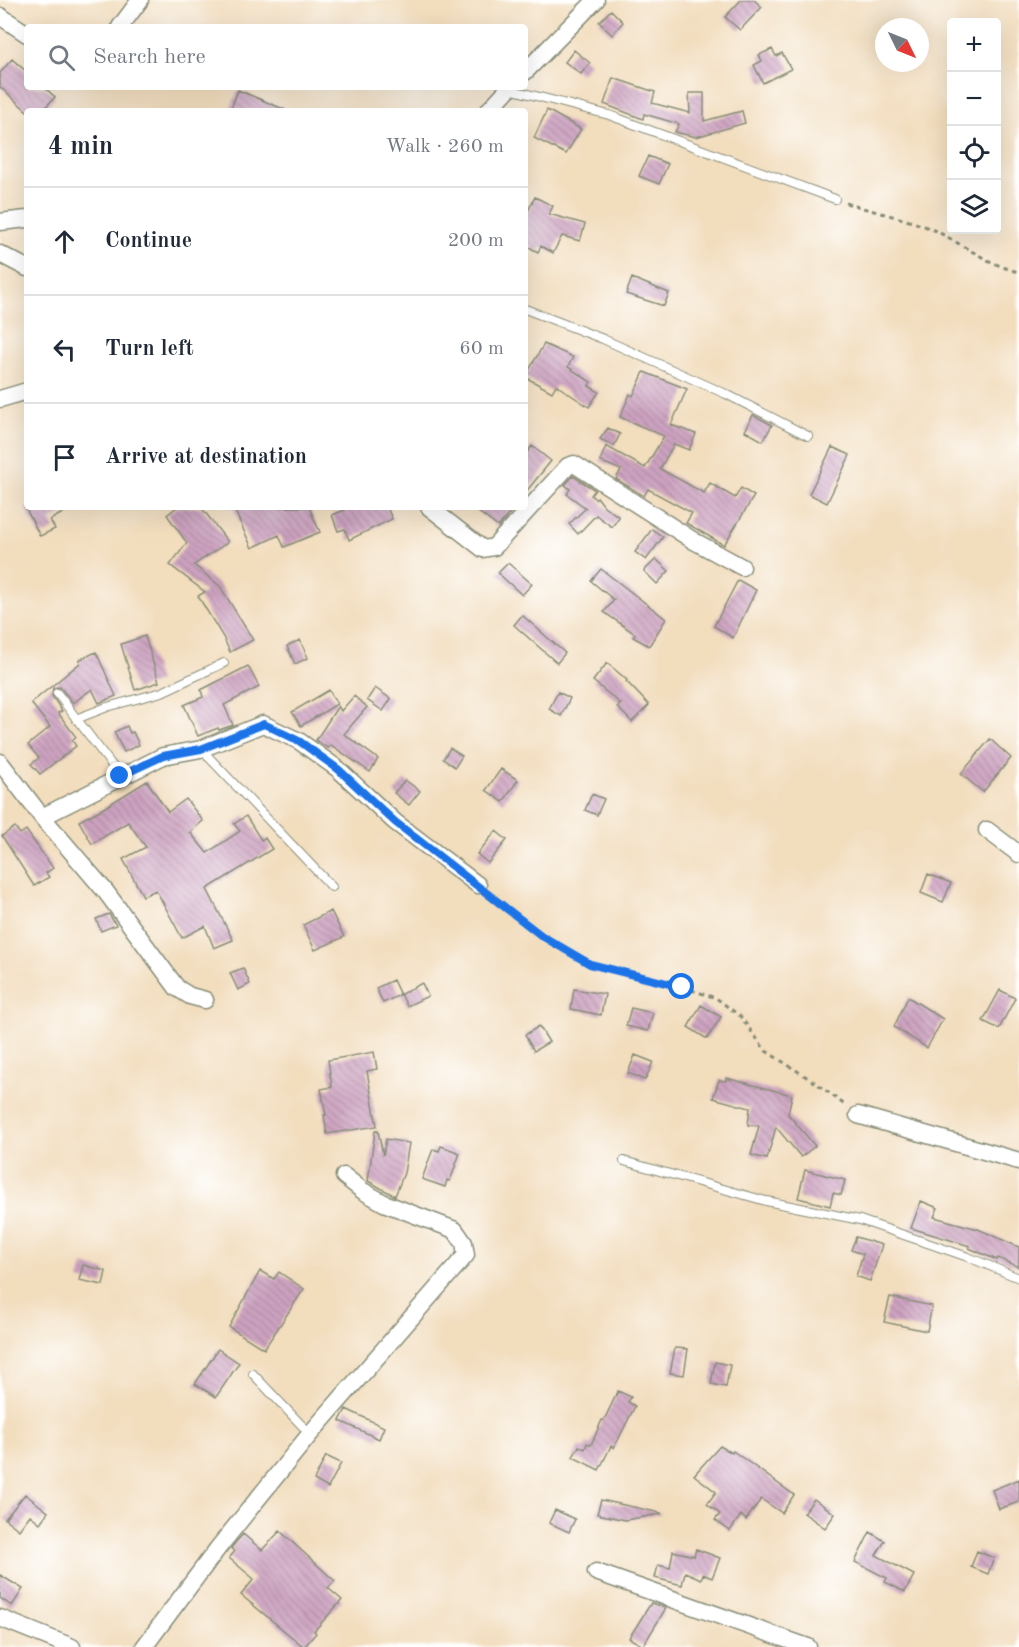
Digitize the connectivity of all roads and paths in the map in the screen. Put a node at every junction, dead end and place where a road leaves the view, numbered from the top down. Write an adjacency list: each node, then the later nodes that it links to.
1 (140, 0): 4 (street)
2 (596, 0): 6 (street)
3 (0, 16): 5 (street)
4 (122, 24)
5 (24, 32)
6 (528, 69)
7 (507, 90): 9 (street)
8 (516, 90): 10 (lane)
9 (492, 108)
10 (835, 199): 15 (path)
11 (24, 219): 12 (street)
12 (0, 222)
13 (0, 254): 14 (street)
14 (24, 266)
15 (1019, 272)
16 (528, 310): 19 (lane)
17 (24, 392): 18 (street)
18 (0, 399)
19 (808, 436)
20 (433, 510): 21 (street)
21 (528, 510)
22 (528, 510): 23 (street)
23 (742, 567)
24 (224, 663): 26 (lane)
25 (57, 693): 26 (lane)
26 (76, 719): 29 (lane)
27 (201, 749): 29 (street); 33 (street); 34 (lane)
28 (0, 762): 30 (street)
29 (120, 776): 30 (street)
30 (42, 817): 35 (street)
31 (987, 830): 32 (street)
32 (1019, 854)
33 (478, 885): 36 (path)
34 (332, 887)
35 (205, 1000)
36 (858, 1115): 38 (street)
37 (624, 1161): 40 (lane)
38 (1019, 1161)
39 (344, 1176): 42 (street)
40 (1019, 1278)
41 (253, 1374): 42 (lane)
42 (310, 1434): 47 (street)
43 (596, 1572): 48 (street)
44 (0, 1618): 45 (street)
45 (43, 1640): 46 (street)
46 (72, 1647)
47 (144, 1647)
48 (808, 1647)

